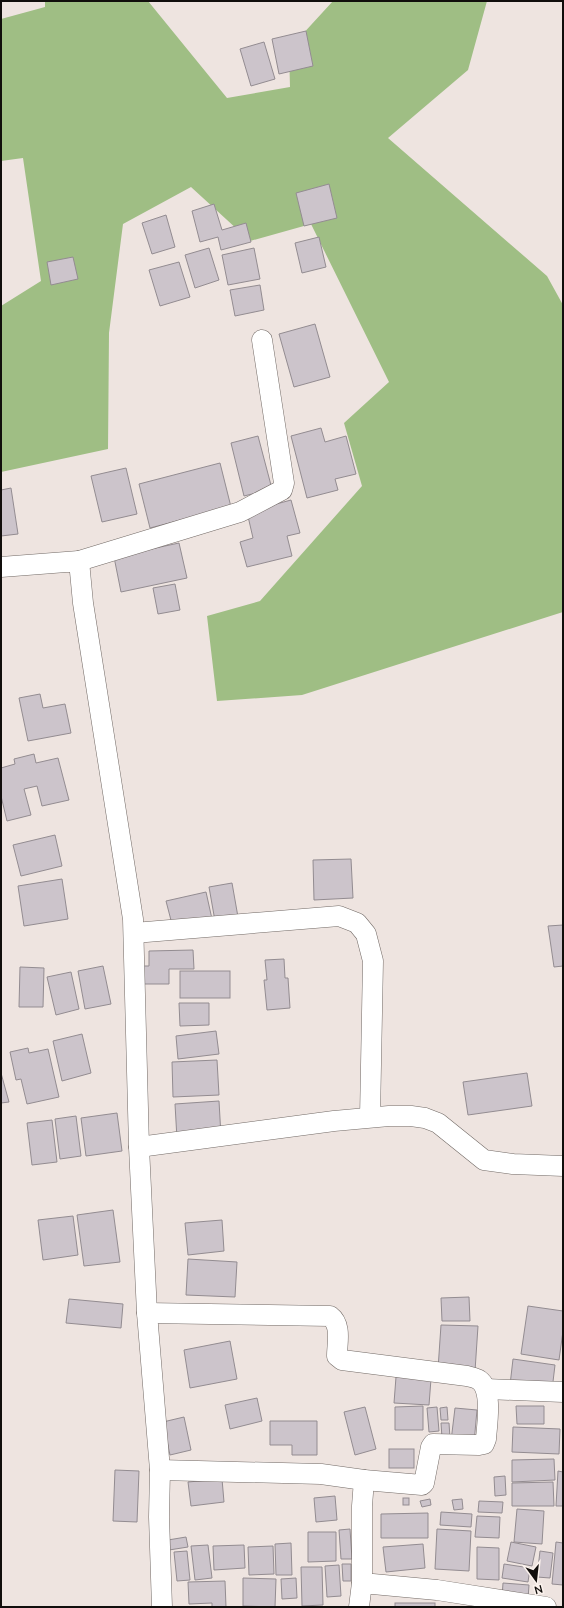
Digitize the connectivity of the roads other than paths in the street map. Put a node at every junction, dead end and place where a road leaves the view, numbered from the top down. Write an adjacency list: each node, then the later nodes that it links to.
1 (262, 340): 2 (street)
2 (79, 561): 3 (street); 4 (street)
3 (1, 567)
4 (134, 933): 5 (street); 6 (street)
5 (370, 1117): 6 (street); 7 (street)
6 (139, 1147): 8 (street)
7 (563, 1166)
8 (147, 1313): 9 (street); 11 (street)
9 (486, 1389): 10 (street); 12 (street)
10 (563, 1392)
11 (160, 1470): 12 (street); 14 (street)
12 (364, 1480): 13 (street)
13 (362, 1583): 15 (street); 16 (street)
14 (162, 1607)
15 (359, 1607)
16 (546, 1607)

